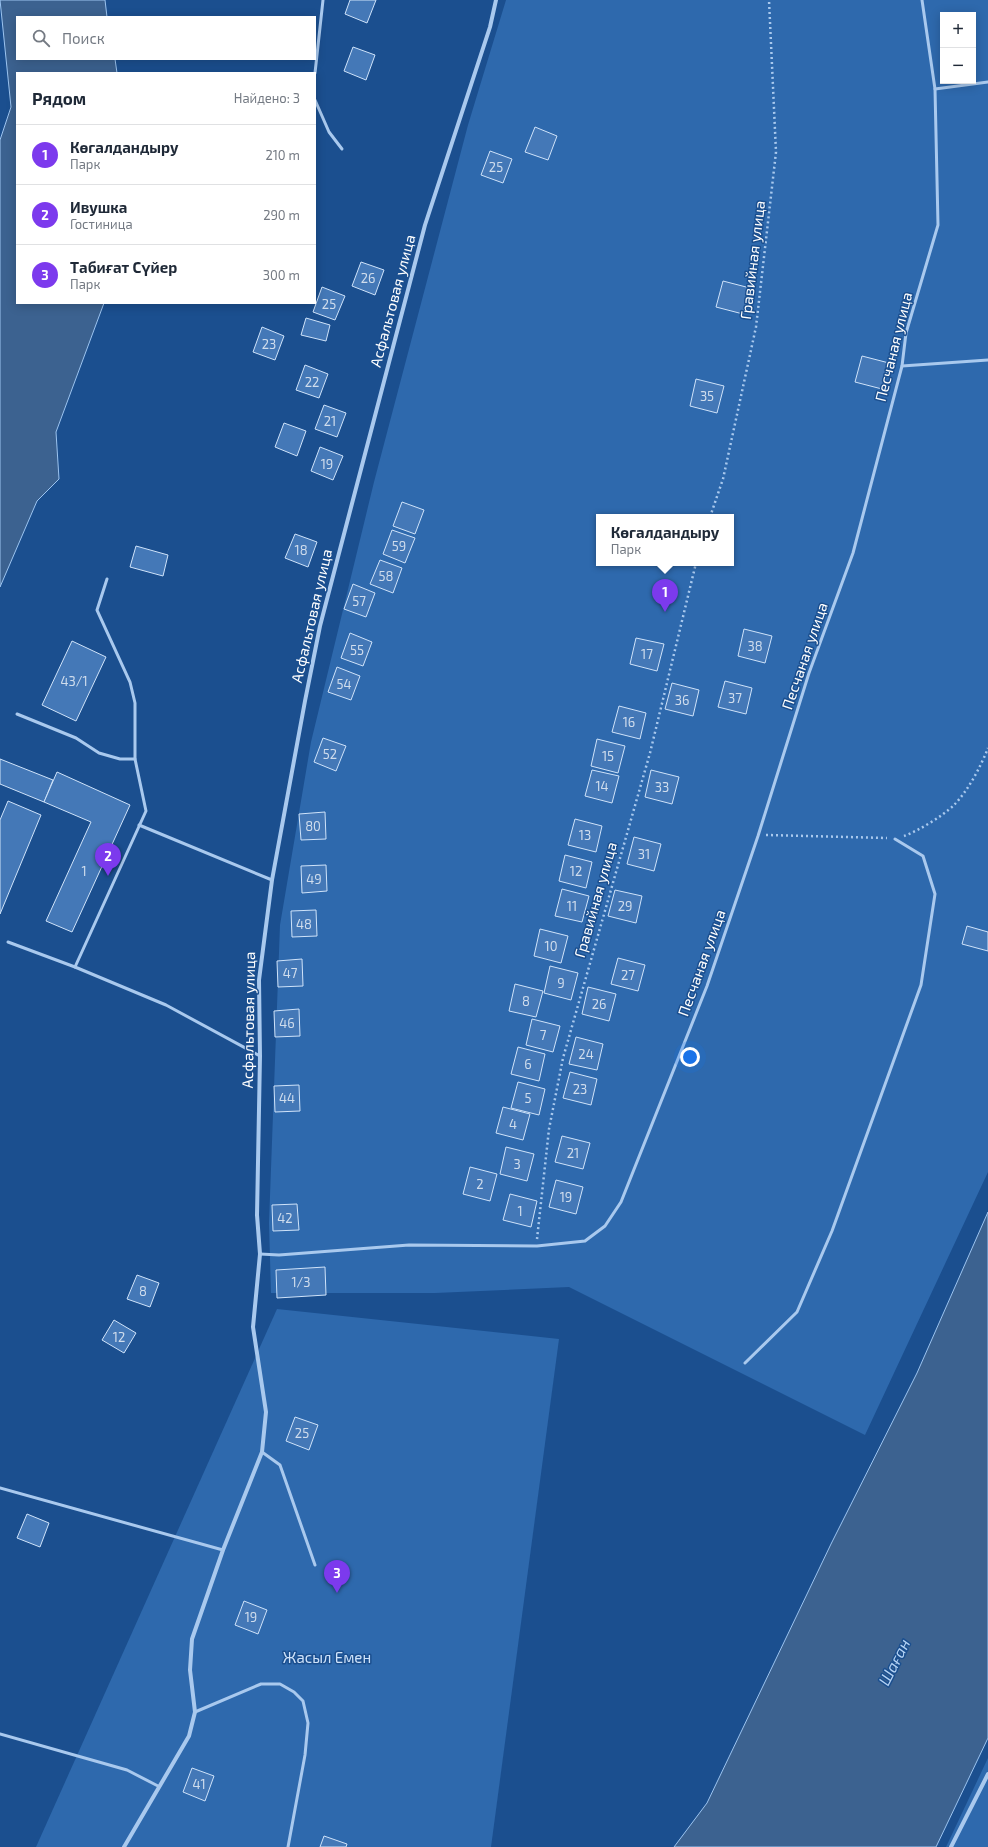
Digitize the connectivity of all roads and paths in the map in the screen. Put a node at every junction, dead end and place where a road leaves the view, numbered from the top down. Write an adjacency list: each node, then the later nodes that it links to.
1 (323, 0): 5 (lane)
2 (496, 0): 21 (street, Асфальтовая улица)
3 (769, 0): 12 (path, Гравийная улица)
4 (922, 0): 7 (lane, Песчаная улица)
5 (315, 72)
6 (988, 82): 7 (lane)
7 (935, 89): 11 (lane, Песчаная улица)
8 (316, 102): 9 (lane)
9 (342, 150)
10 (988, 360): 11 (lane)
11 (902, 366): 19 (lane, Песчаная улица)
12 (711, 514)
13 (695, 566): 25 (path, Гравийная улица)
14 (107, 579): 17 (lane)
15 (17, 714): 17 (lane)
16 (988, 748): 20 (path)
17 (136, 759): 18 (lane)
18 (139, 825): 21 (lane); 23 (lane)
19 (758, 836): 20 (path); 25 (lane, Песчаная улица)
20 (894, 839): 27 (lane)
21 (272, 880): 24 (street, Асфальтовая улица)
22 (8, 942): 23 (lane)
23 (75, 967): 24 (lane)
24 (260, 1056): 26 (street, Асфальтовая улица)
25 (537, 1246): 26 (lane, Песчаная улица)
26 (260, 1254): 28 (street, Асфальтовая улица)
27 (745, 1363)
28 (262, 1452): 30 (street, Асфальтовая улица); 31 (lane)
29 (0, 1488): 30 (lane)
30 (223, 1550): 32 (street, Асфальтовая улица)
31 (315, 1565)
32 (196, 1712): 35 (street); 37 (lane)
33 (0, 1734): 35 (lane)
34 (988, 1774): 38 (street)
35 (158, 1786): 36 (street)
36 (124, 1847)
37 (288, 1847)
38 (951, 1847)

